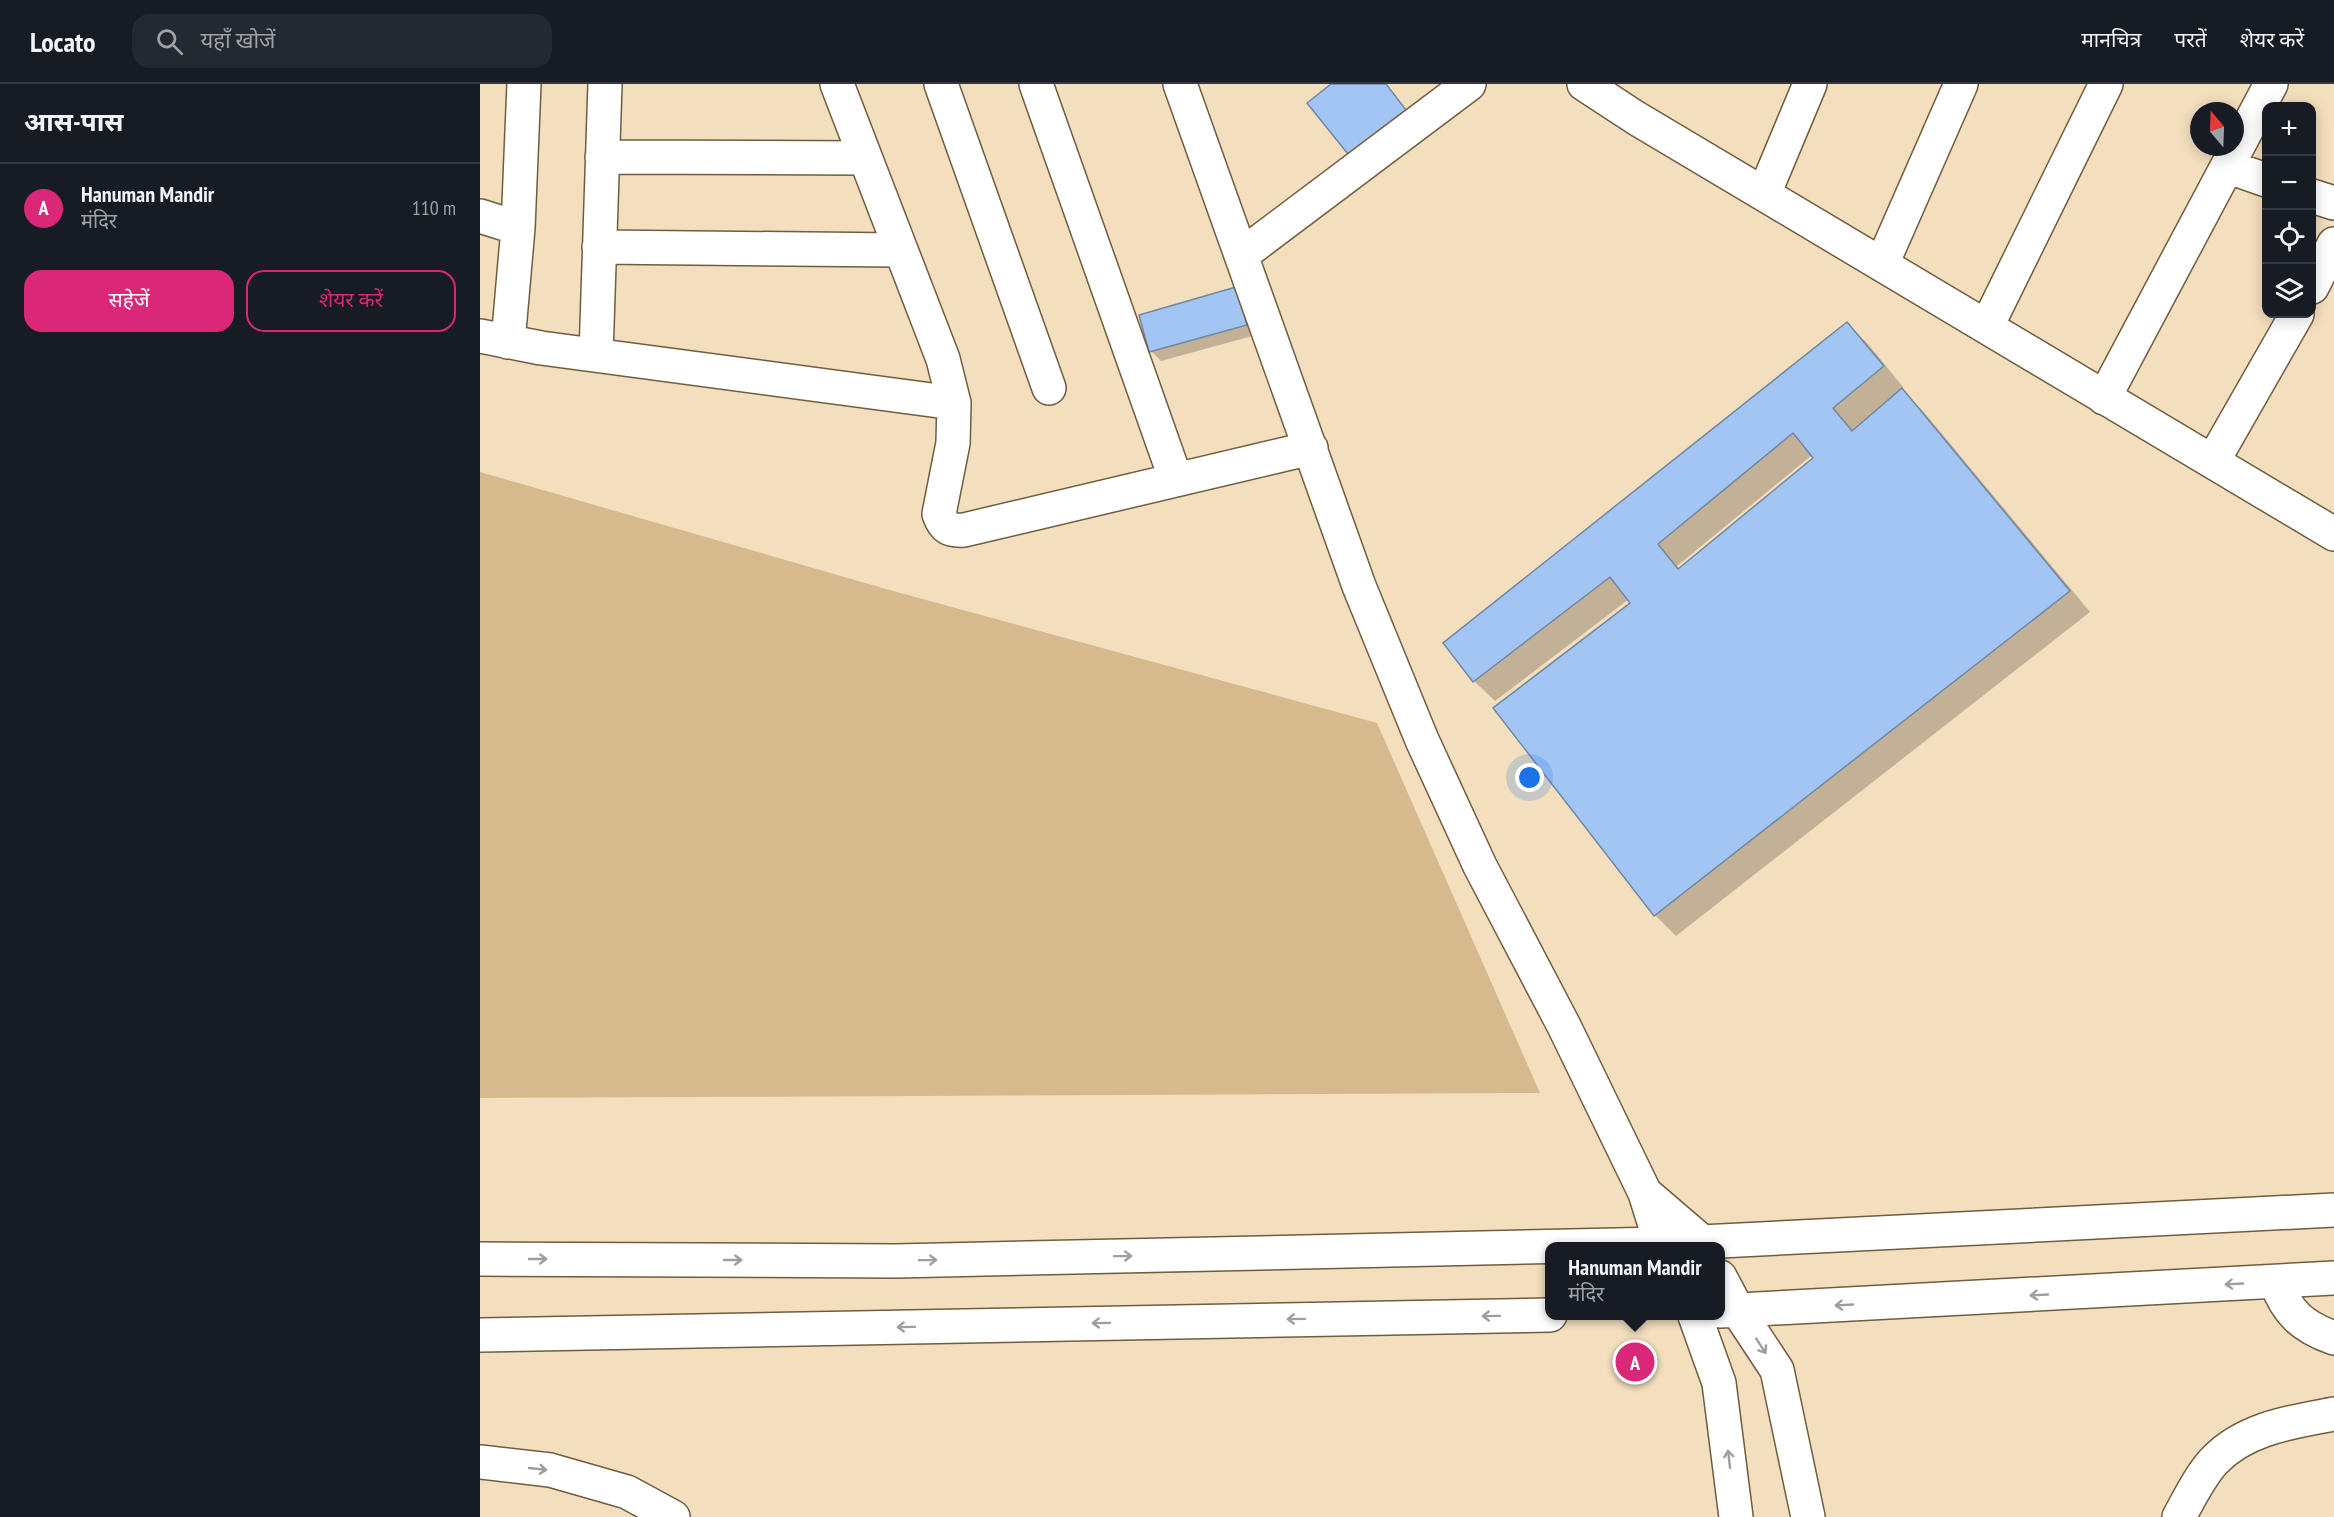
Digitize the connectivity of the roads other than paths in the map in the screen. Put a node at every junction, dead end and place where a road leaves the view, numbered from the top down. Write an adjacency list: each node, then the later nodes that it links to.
1 (524, 84): 21 (main road)
2 (605, 84): 13 (main road)
3 (837, 84): 14 (main road)
4 (940, 84): 32 (main road)
5 (1036, 84): 37 (main road)
6 (1180, 84): 25 (main road)
7 (1469, 84): 25 (main road)
8 (1584, 84): 17 (main road)
9 (1810, 84): 17 (main road)
10 (1960, 84): 26 (main road)
11 (2106, 84): 29 (main road)
12 (2271, 84): 15 (main road)
13 (602, 157): 14 (main road); 23 (main road)
14 (864, 158): 24 (main road)
15 (2229, 167): 16 (main road); 33 (main road)
16 (2262, 179)
17 (1764, 194): 26 (main road)
18 (2316, 197): 19 (main road)
19 (2334, 203)
20 (480, 216): 21 (main road)
21 (518, 228): 30 (main road)
22 (2334, 244): 27 (main road)
23 (599, 247): 24 (main road); 31 (main road)
24 (900, 250): 34 (main road)
25 (1243, 254): 35 (main road)
26 (1882, 264): 29 (main road)
27 (2316, 279)
28 (2295, 318): 36 (main road)
29 (1987, 326): 33 (main road)
30 (494, 339): 31 (main road)
31 (596, 355): 34 (main road)
32 (1049, 388)
33 (2104, 398): 36 (main road)
34 (954, 403): 37 (main road)
35 (1311, 448): 37 (main road); 39 (main road)
36 (2213, 461): 38 (main road)
37 (1176, 480)
38 (2332, 528)
39 (1645, 1193): 41 (main road); 42 (main road)
40 (2334, 1210): 43 (main road)
41 (1660, 1242)
42 (1701, 1242)
43 (1725, 1243)
44 (1545, 1247): 45 (main road, one-way to 44)
45 (480, 1259)
46 (2334, 1278): 47 (main road)
47 (2276, 1281): 49 (main road, one-way to 49); 53 (main road)
48 (1725, 1296): 49 (main road)
49 (1729, 1311): 58 (main road, one-way to 58)
50 (1545, 1315): 52 (main road, one-way to 52)
51 (1696, 1320): 57 (main road, one-way to 51)
52 (480, 1335)
53 (2334, 1338)
54 (2334, 1414): 59 (main road)
55 (480, 1462): 56 (main road, one-way to 56)
56 (673, 1517)
57 (1736, 1517)
58 (1808, 1517)
59 (2179, 1517)

